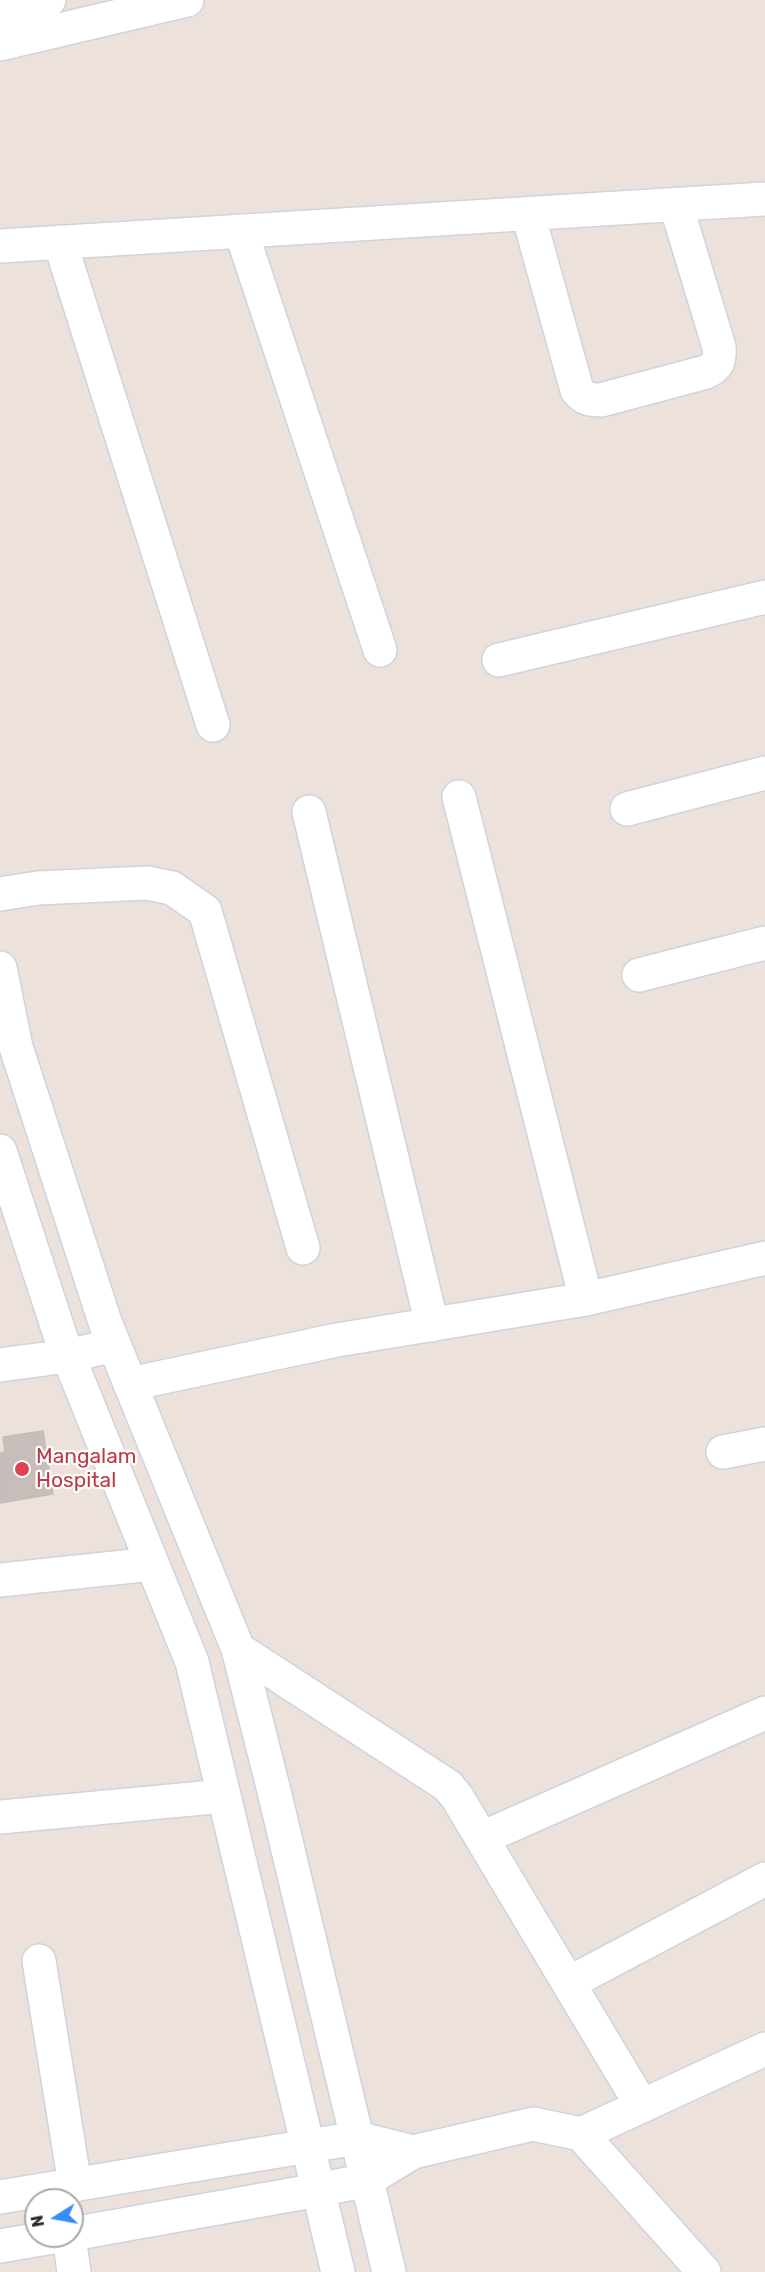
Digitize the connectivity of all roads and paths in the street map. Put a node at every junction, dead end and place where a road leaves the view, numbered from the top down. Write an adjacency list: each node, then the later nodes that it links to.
1 (49, 0): 3 (street)
2 (187, 0): 4 (street)
3 (0, 13)
4 (0, 44)
5 (765, 199): 6 (street)
6 (676, 205): 7 (street); 7 (street)
7 (528, 214): 8 (street)
8 (241, 231): 9 (street); 12 (street)
9 (60, 242): 10 (street); 14 (street)
10 (0, 246)
11 (765, 597): 13 (street)
12 (380, 650)
13 (500, 660)
14 (213, 725)
15 (765, 773): 17 (street)
16 (459, 797): 26 (street)
17 (627, 809)
18 (309, 812): 27 (street)
19 (0, 894): 24 (street)
20 (765, 943): 22 (street)
21 (0, 968): 28 (street)
22 (639, 975)
23 (0, 1151): 29 (street)
24 (303, 1248)
25 (765, 1258): 26 (street)
26 (586, 1299): 27 (street)
27 (432, 1325): 31 (street)
28 (114, 1345): 29 (street); 31 (street)
29 (68, 1356): 30 (street); 34 (street)
30 (0, 1365)
31 (130, 1383): 36 (street)
32 (765, 1444): 33 (street)
33 (723, 1452)
34 (152, 1564): 35 (street); 38 (street)
35 (0, 1580)
36 (238, 1649): 40 (street); 47 (street)
37 (765, 1713): 40 (street)
38 (224, 1796): 39 (street); 48 (street)
39 (0, 1817)
40 (482, 1838): 43 (street)
41 (765, 1879): 43 (street)
42 (39, 1961): 51 (street)
43 (569, 1983): 45 (street)
44 (765, 2049): 45 (street)
45 (642, 2106): 46 (street)
46 (580, 2134): 49 (street); 61 (street)
47 (357, 2138): 48 (street); 49 (street); 50 (street)
48 (308, 2148): 51 (street); 52 (street)
49 (413, 2152): 50 (street)
50 (367, 2180): 52 (street); 60 (street)
51 (75, 2185): 53 (street)
52 (318, 2190): 54 (street); 59 (street)
53 (0, 2197)
54 (84, 2232)
55 (24, 2242): 56 (street)
56 (0, 2246)
57 (71, 2248): 58 (street)
58 (74, 2272)
59 (338, 2272)
60 (389, 2272)
61 (704, 2272)

